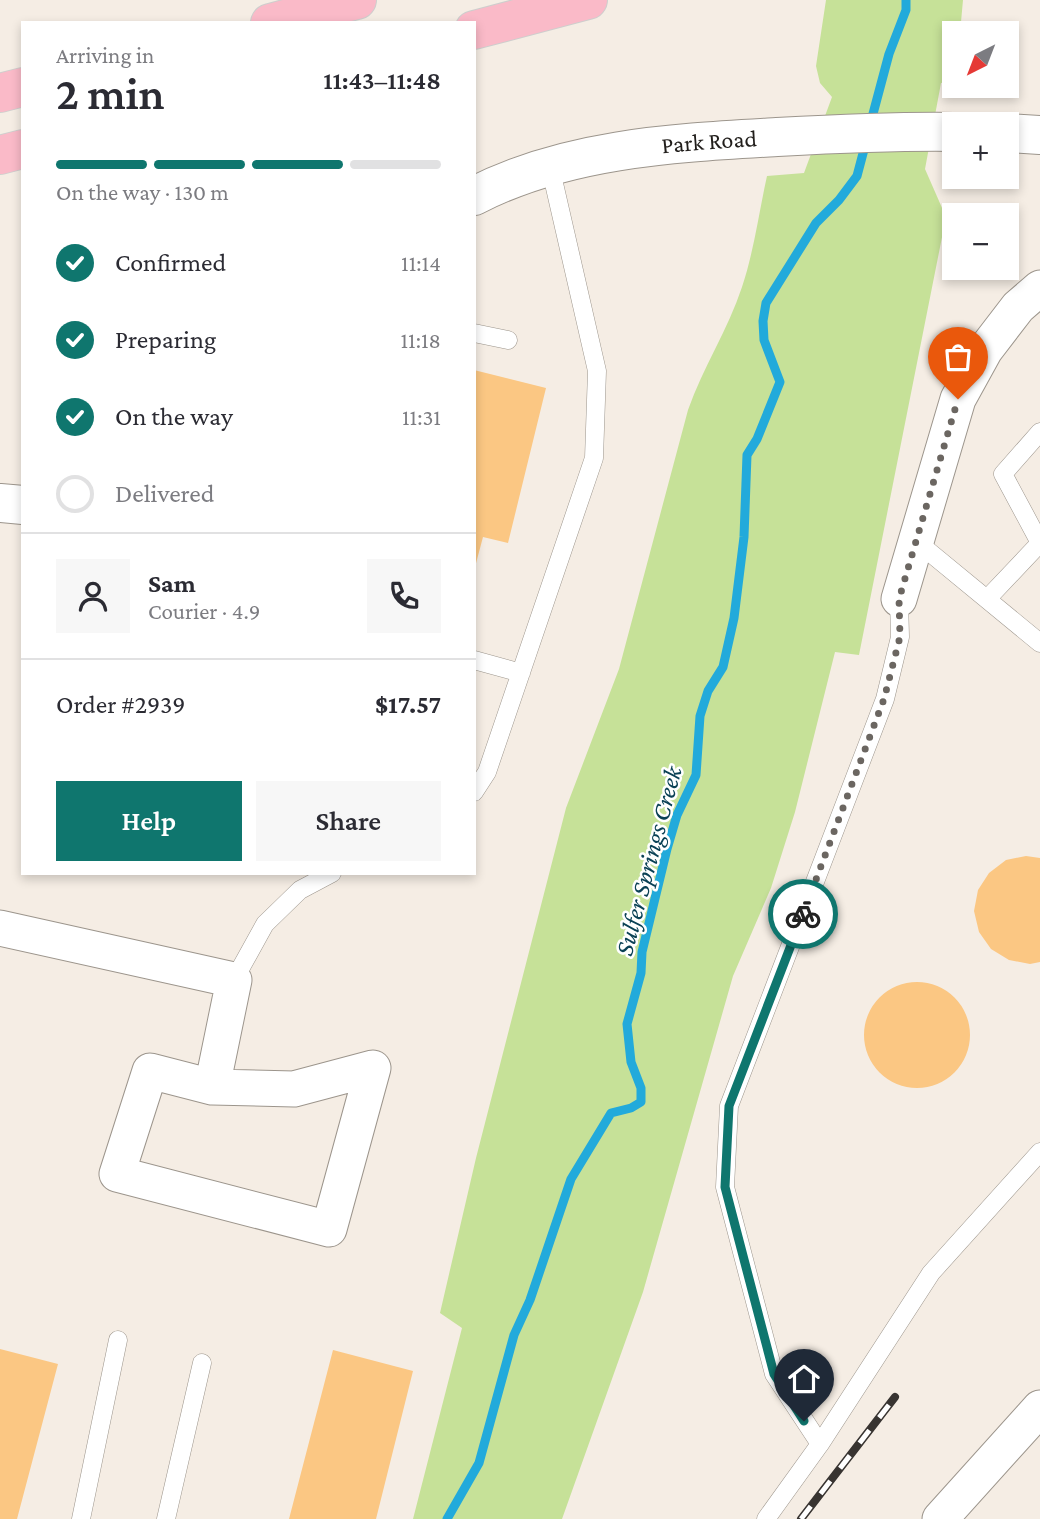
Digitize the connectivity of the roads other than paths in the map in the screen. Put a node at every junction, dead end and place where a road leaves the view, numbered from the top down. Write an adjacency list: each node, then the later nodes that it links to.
1 (357, 0): 3 (highway)
2 (588, 0): 4 (highway)
3 (278, 21)
4 (476, 29)
5 (21, 88): 6 (highway)
6 (0, 93)
7 (942, 132): 12 (street, Park Road)
8 (1019, 134): 9 (street)
9 (1040, 135)
10 (21, 150): 11 (highway)
11 (0, 155)
12 (550, 166): 13 (street, Park Road); 26 (lane)
13 (476, 195)
14 (1040, 288): 20 (street)
15 (476, 333): 16 (lane)
16 (508, 340)
17 (1040, 432): 21 (lane)
18 (0, 503): 19 (street)
19 (21, 505)
20 (916, 541): 22 (street); 23 (lane)
21 (1040, 543): 23 (lane)
22 (899, 599): 36 (lane)
23 (987, 599): 24 (lane)
24 (1040, 643)
25 (476, 661): 26 (lane)
26 (521, 673): 27 (lane)
27 (476, 789)
28 (328, 875): 30 (lane)
29 (0, 928): 30 (street)
30 (234, 980): 31 (street)
31 (212, 1087): 31 (street)
32 (1040, 1152): 36 (lane)
33 (117, 1340): 37 (lane)
34 (202, 1363): 38 (lane)
35 (1040, 1408): 40 (street)
36 (820, 1444): 39 (lane)
37 (81, 1519)
38 (166, 1519)
39 (766, 1519)
40 (940, 1519)

